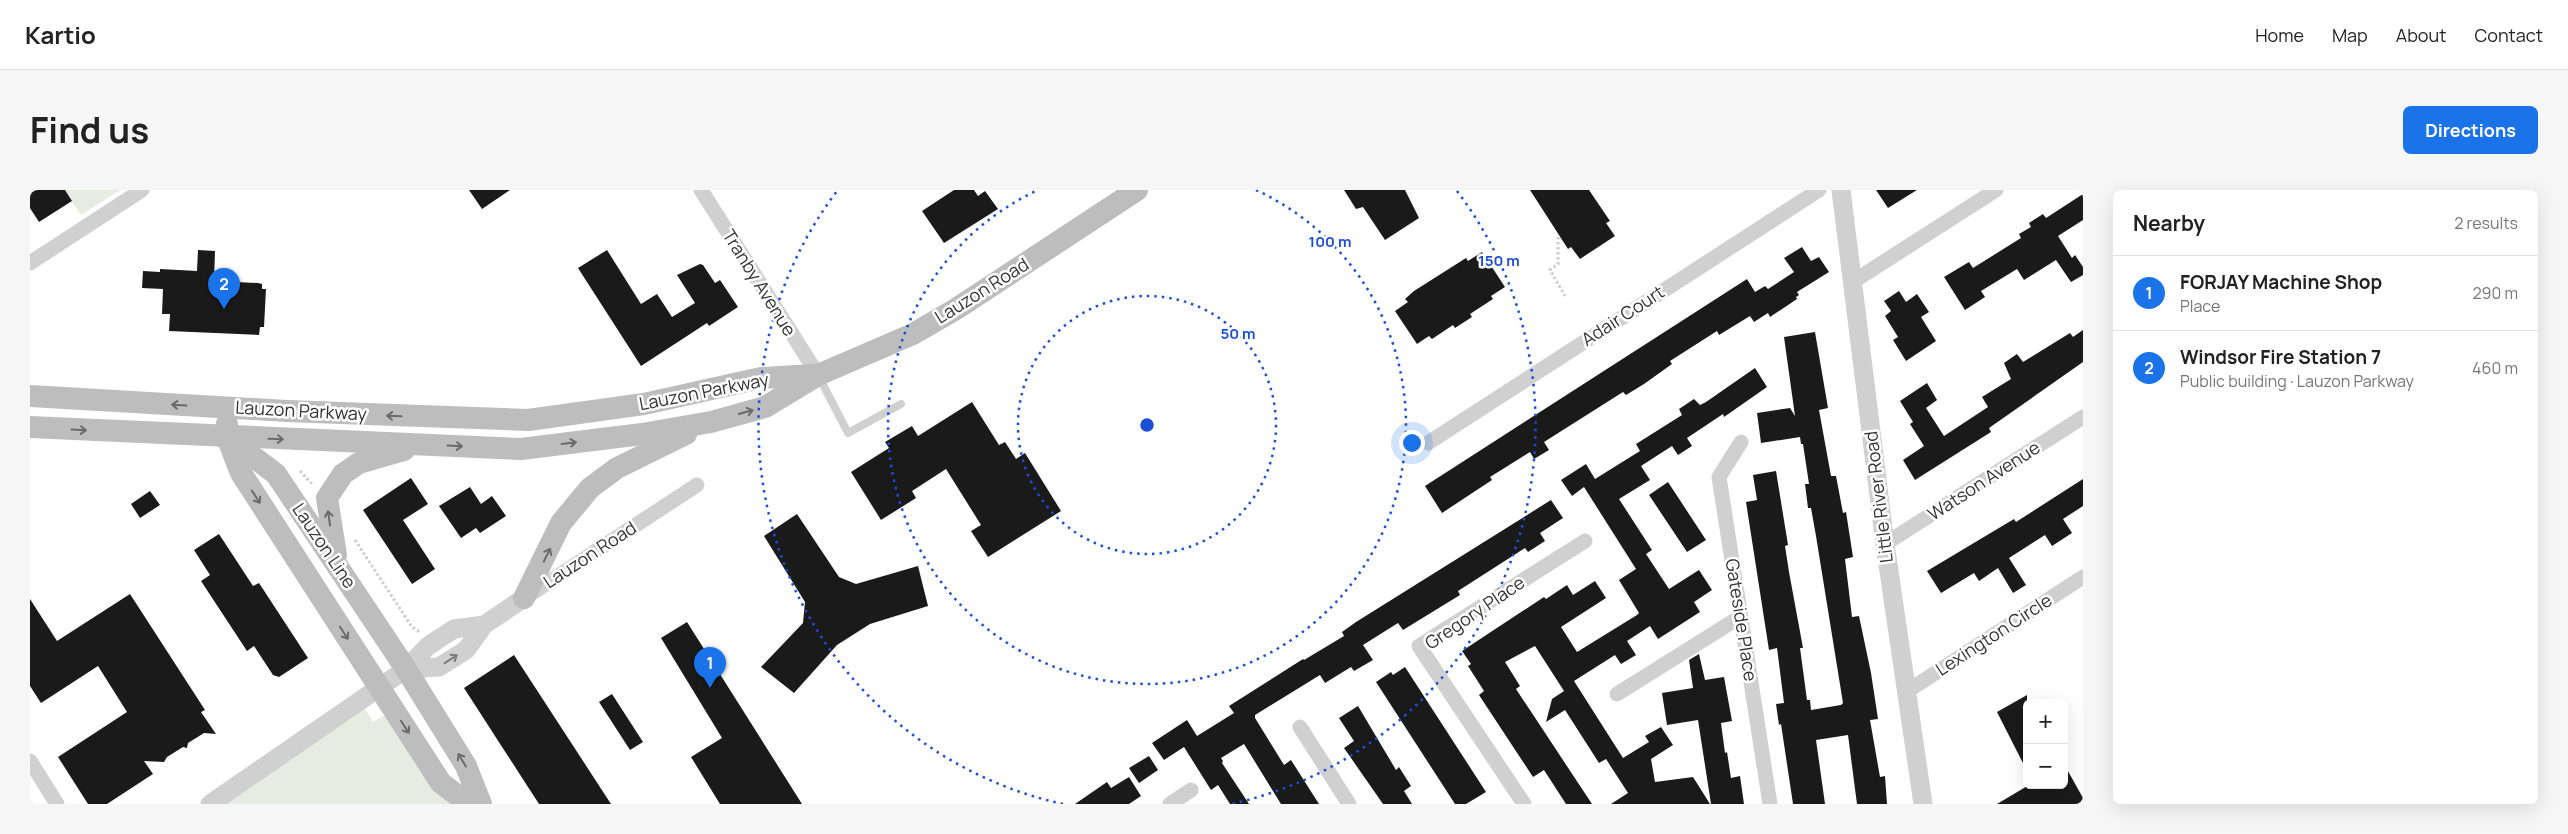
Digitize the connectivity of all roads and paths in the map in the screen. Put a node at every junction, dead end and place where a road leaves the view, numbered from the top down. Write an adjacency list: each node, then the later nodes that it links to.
1 (142, 190): 8 (street)
2 (700, 190): 11 (street, Tranby Avenue)
3 (1137, 190): 11 (main road, Lauzon Road)
4 (1819, 190): 20 (street, Adair Court)
5 (1841, 190): 9 (street, Little River Road)
6 (1996, 190): 9 (street)
7 (1558, 238): 10 (path)
8 (30, 263)
9 (1854, 282): 25 (street, Little River Road)
10 (1565, 296)
11 (818, 375): 13 (lane); 14 (main road, Lauzon Parkway, one-way to 14); 16 (main road, Lauzon Parkway, one-way to 11)
12 (30, 396): 14 (main road, Lauzon Parkway, one-way to 12)
13 (901, 404)
14 (228, 408): 18 (main road, Lauzon Line)
15 (2083, 417): 25 (street, Watson Avenue)
16 (711, 422): 21 (main road, Lauzon Parkway, one-way to 16); 28 (main road, one-way to 16)
17 (30, 427): 18 (main road, Lauzon Parkway, one-way to 18)
18 (227, 438): 21 (main road, Lauzon Parkway, one-way to 21); 26 (main road, Lauzon Line); 32 (main road, Lauzon Line, one-way to 32)
19 (1741, 442): 29 (street, Gateside Place)
20 (1428, 443)
21 (422, 444): 26 (main road, one-way to 21)
22 (697, 485): 28 (street, Lauzon Road)
23 (353, 537): 30 (path)
24 (1585, 541): 44 (street, Gregory Place)
25 (1884, 544): 33 (street, Little River Road)
26 (338, 566): 31 (main road, Lauzon Line)
27 (2083, 578): 33 (street, Lexington Circle)
28 (524, 598): 31 (street, Lauzon Road)
29 (1740, 617): 34 (street); 45 (street, Gateside Place)
30 (420, 632)
31 (406, 669): 32 (street, Lauzon Road); 41 (main road, Lauzon Line, one-way to 31)
32 (379, 686): 39 (street, Lauzon Road); 40 (main road, Lauzon Line, one-way to 40)
33 (1906, 692): 46 (street, Little River Road)
34 (1617, 694)
35 (1300, 727): 43 (street)
36 (30, 761): 38 (street)
37 (1191, 790): 42 (street)
38 (57, 804)
39 (210, 804)
40 (469, 804)
41 (481, 804)
42 (1170, 804)
43 (1349, 804)
44 (1524, 804)
45 (1770, 804)
46 (1923, 804)

